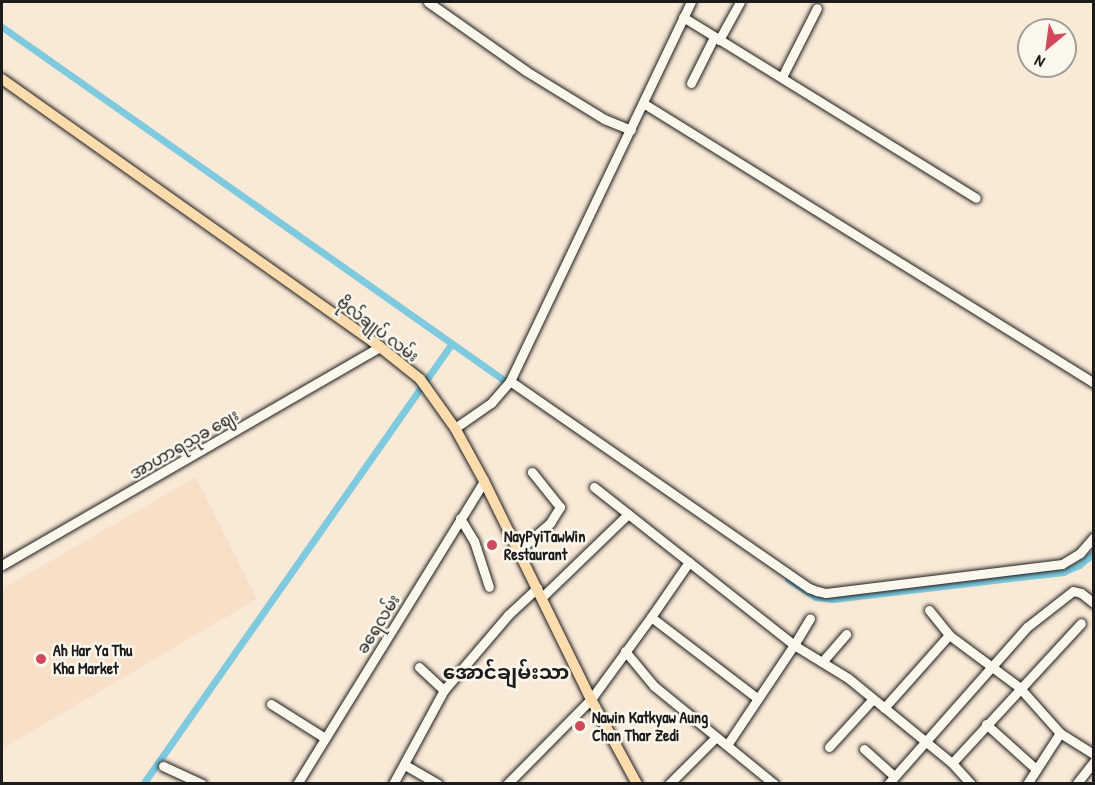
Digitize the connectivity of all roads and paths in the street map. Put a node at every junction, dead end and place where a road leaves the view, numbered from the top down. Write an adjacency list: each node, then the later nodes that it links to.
1 (428, 2): 11 (street)
2 (691, 2): 5 (street)
3 (740, 2): 6 (street)
4 (817, 8): 7 (street)
5 (683, 17): 6 (street); 10 (street)
6 (716, 39): 7 (street); 9 (street)
7 (782, 77): 12 (street)
8 (2, 79): 13 (main road, ဗိုလ်ချုပ် လမ်း)
9 (692, 83)
10 (643, 103): 11 (street); 15 (street)
11 (631, 130): 14 (street)
12 (976, 198)
13 (380, 347): 16 (main road, ဗိုလ်ချုပ် လမ်း); 25 (street, အာဟာရသုခ ဈေး)
14 (509, 383): 16 (street); 22 (street)
15 (1094, 383)
16 (455, 428): 18 (main road, ဗိုလ်ချုပ် လမ်း)
17 (532, 472): 23 (street)
18 (484, 481): 21 (street, ခရေလမ်း); 23 (main road, ဗိုလ်ချုပ် လမ်း)
19 (594, 487): 20 (street)
20 (628, 514): 24 (street); 27 (street)
21 (460, 518): 26 (street); 50 (street, ခရေလမ်း)
22 (1094, 537)
23 (518, 551): 27 (main road, ဗိုလ်ချုပ် လမ်း)
24 (689, 562): 30 (street); 35 (street)
25 (2, 566)
26 (489, 587)
27 (539, 593): 41 (street); 43 (main road, ဗိုလ်ချုပ် လမ်း)
28 (1094, 603): 39 (street)
29 (929, 610): 34 (street)
30 (651, 617): 36 (street); 42 (street)
31 (810, 618): 35 (street)
32 (1081, 623): 40 (street)
33 (846, 634): 37 (street)
34 (949, 635): 39 (street); 46 (street)
35 (794, 645): 37 (street); 42 (street)
36 (625, 651): 43 (street); 49 (street)
37 (822, 662): 44 (street)
38 (419, 667): 41 (street)
39 (991, 667): 40 (street); 51 (street)
40 (1019, 687): 47 (street); 48 (street)
41 (444, 690): 58 (street)
42 (757, 698): 52 (street)
43 (591, 699): 67 (street); 68 (main road, ဗိုလ်ချုပ် လမ်း)
44 (873, 699): 46 (street); 53 (street)
45 (271, 704): 50 (street)
46 (884, 708): 51 (street)
47 (986, 724): 57 (street); 60 (street)
48 (1060, 733): 55 (street); 60 (street)
49 (716, 737): 52 (street); 69 (street)
50 (325, 738): 64 (street, ခရေလမ်း)
51 (924, 740): 57 (street); 61 (street)
52 (728, 744): 70 (street)
53 (829, 747)
54 (864, 749): 61 (street)
55 (1094, 754)
56 (1094, 761): 73 (street)
57 (952, 763): 71 (street)
58 (405, 765): 65 (street); 66 (street)
59 (163, 766): 62 (street)
60 (1036, 770): 72 (street)
61 (893, 780)
62 (191, 781): 63 (street)
63 (202, 783)
64 (297, 783)
65 (393, 783)
66 (438, 783)
67 (507, 783)
68 (637, 783)
69 (669, 783)
70 (774, 783)
71 (971, 783)
72 (1027, 783)
73 (1077, 783)

